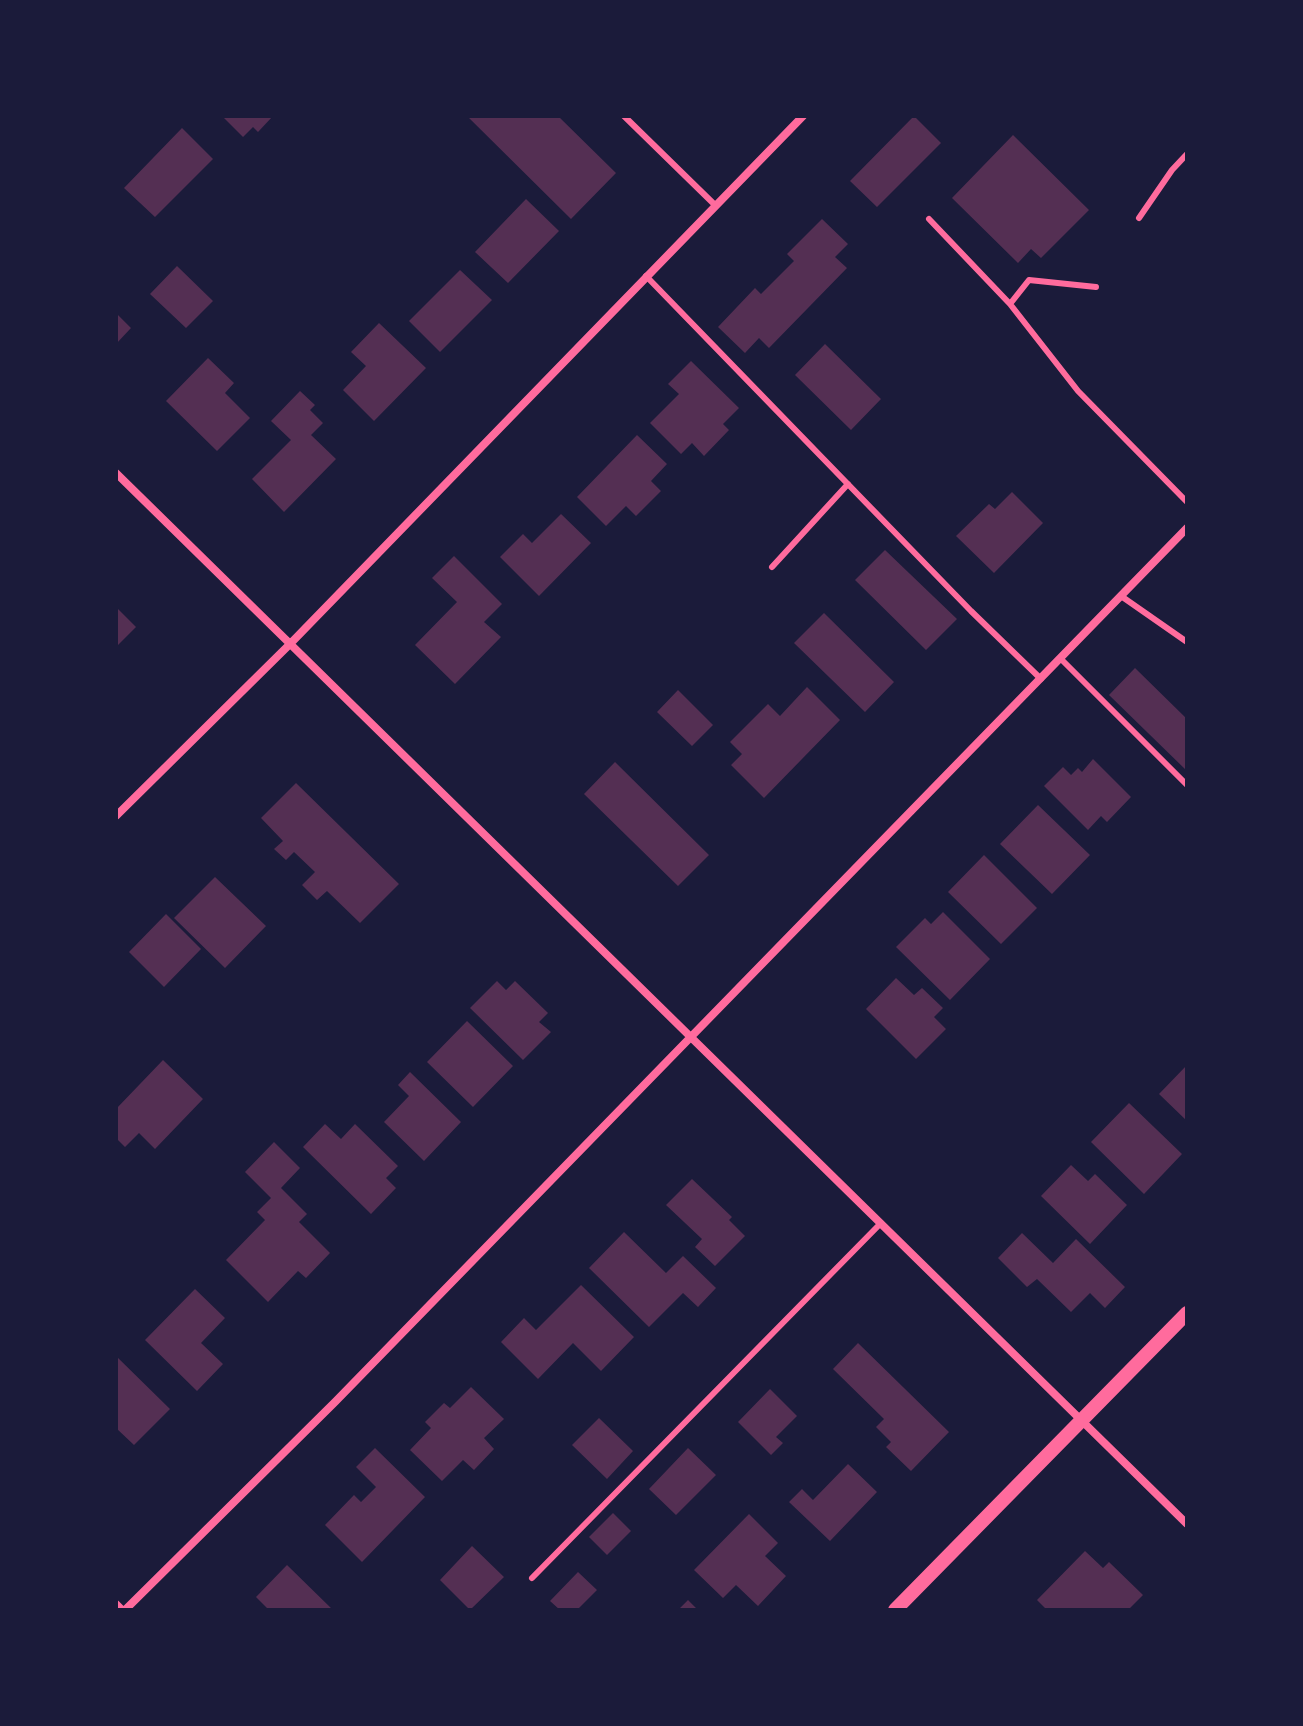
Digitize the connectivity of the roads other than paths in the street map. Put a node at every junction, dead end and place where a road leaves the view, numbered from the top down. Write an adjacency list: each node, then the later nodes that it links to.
1 (624, 116): 4 (lane)
2 (803, 116): 4 (street)
3 (1187, 154): 5 (lane)
4 (715, 205): 7 (street)
5 (1139, 218)
6 (929, 219): 9 (lane)
7 (646, 276): 11 (lane); 17 (street)
8 (1096, 287): 9 (lane)
9 (1010, 304): 12 (lane)
10 (116, 473): 17 (street)
11 (848, 484): 14 (lane); 19 (lane)
12 (1187, 502)
13 (1187, 528): 15 (street)
14 (772, 567)
15 (1121, 596): 16 (lane); 18 (street)
16 (1187, 642)
17 (290, 644): 21 (street); 22 (street)
18 (1061, 659): 19 (street); 20 (lane)
19 (1042, 679): 22 (street)
20 (1187, 785)
21 (116, 816)
22 (691, 1037): 23 (street); 29 (street)
23 (881, 1223): 25 (street); 27 (lane)
24 (1187, 1313): 25 (street)
25 (1082, 1420): 26 (street); 30 (street)
26 (1187, 1524)
27 (532, 1578)
28 (116, 1604): 29 (street)
29 (124, 1610)
30 (895, 1610)

